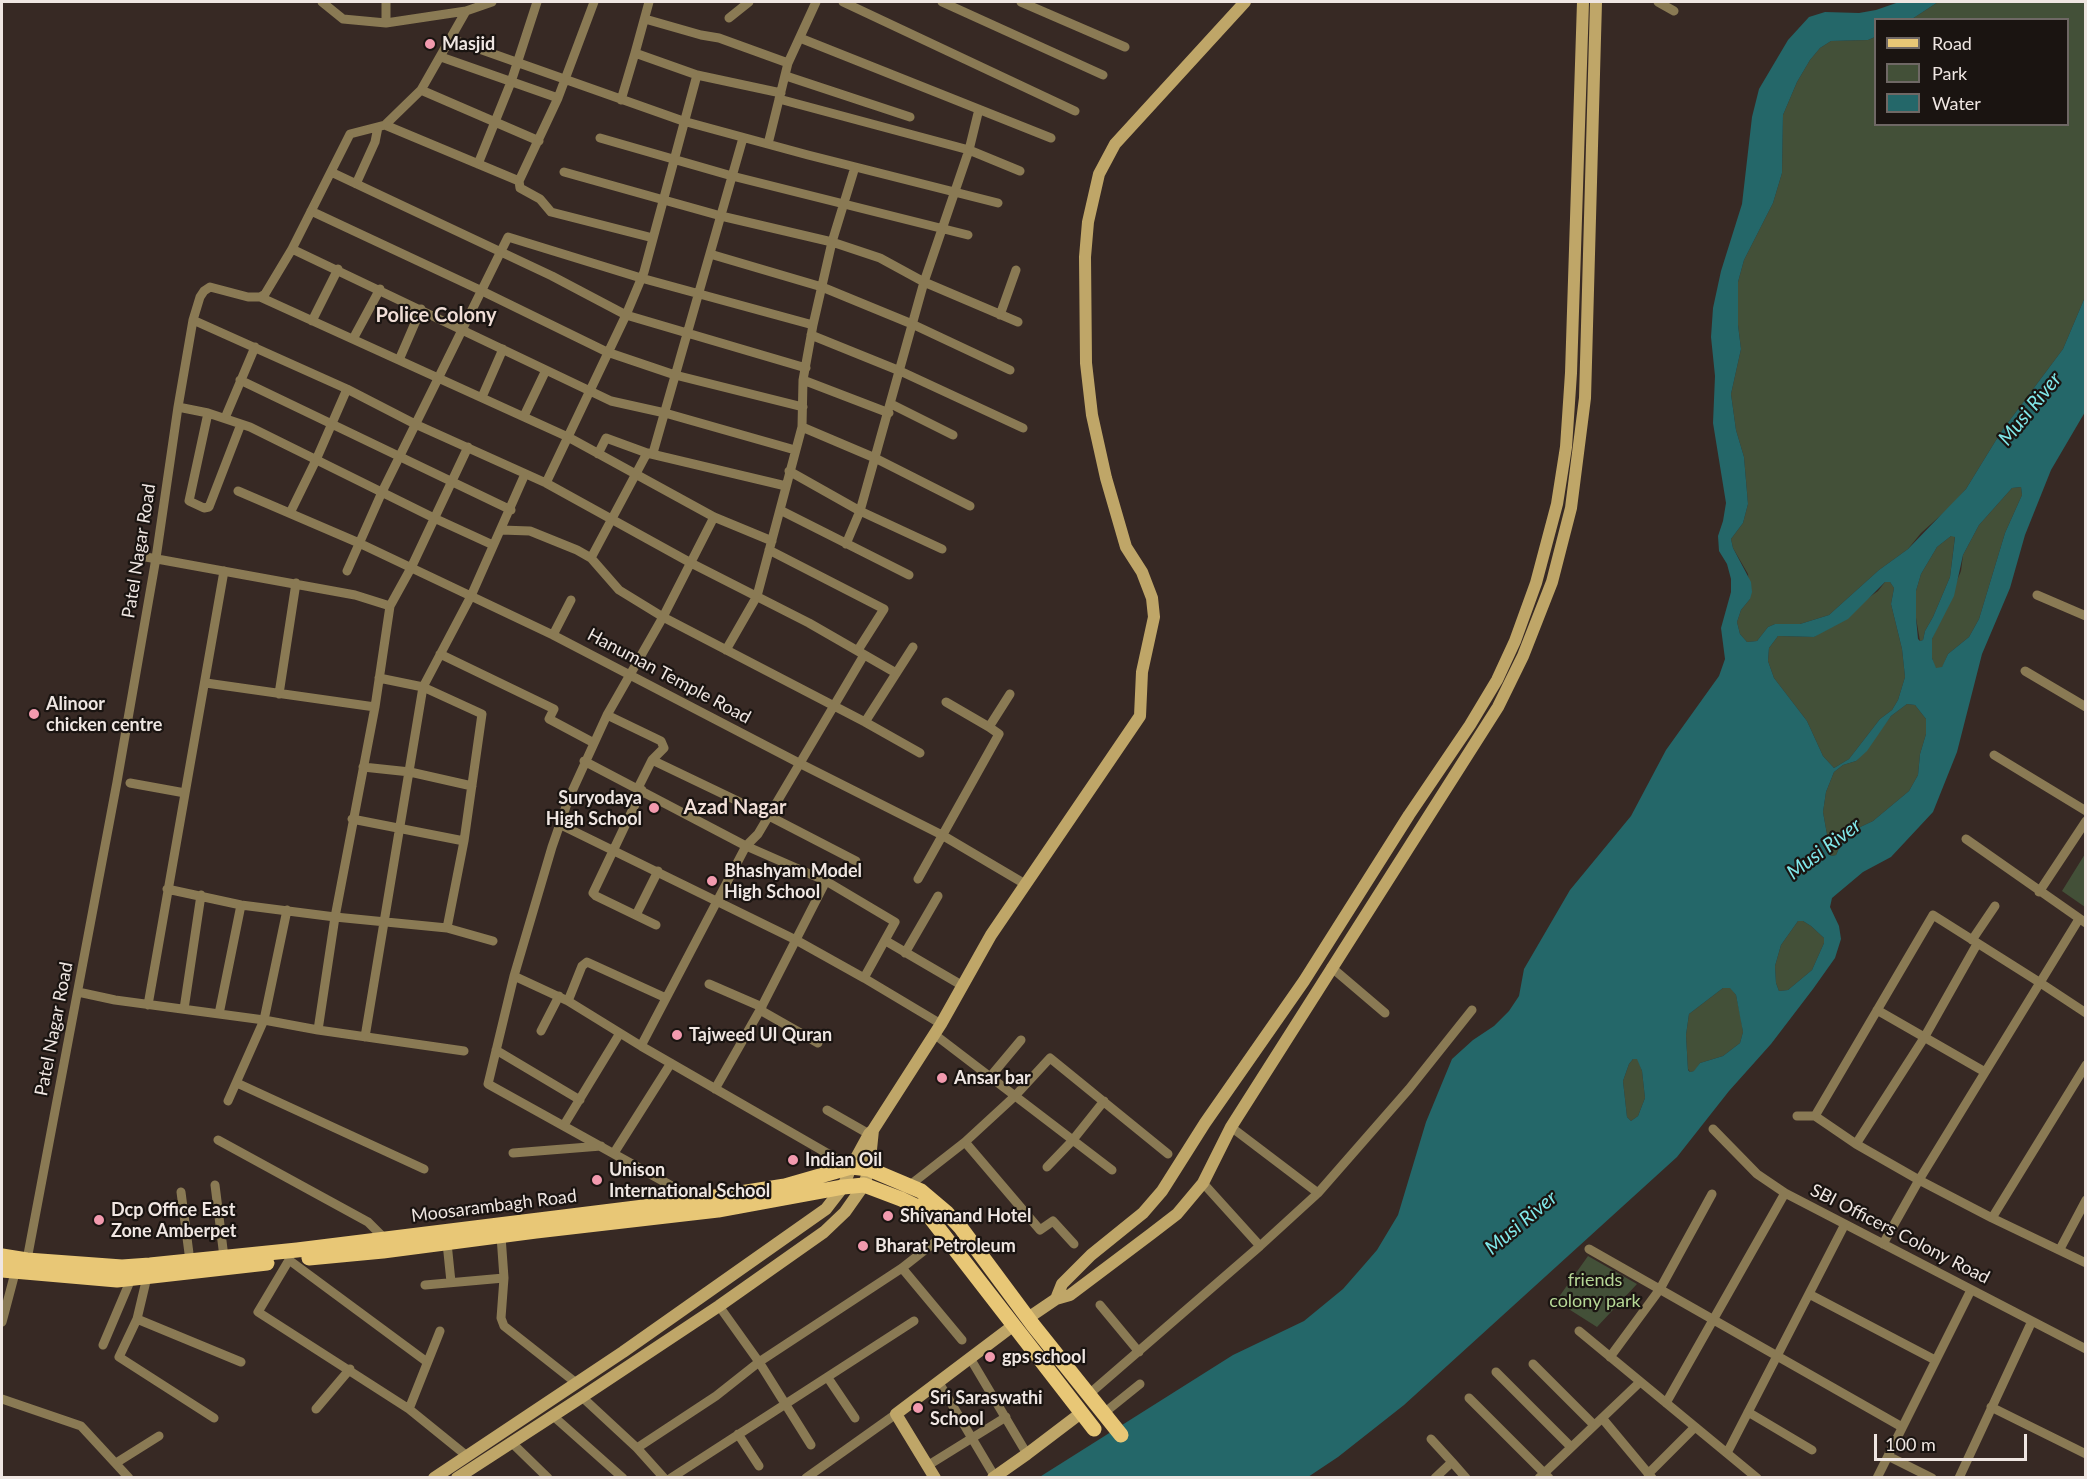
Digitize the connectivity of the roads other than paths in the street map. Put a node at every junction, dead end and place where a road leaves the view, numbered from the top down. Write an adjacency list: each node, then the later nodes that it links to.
1 (322, 2): 21 (street)
2 (386, 2): 21 (street)
3 (492, 2): 17 (street)
4 (537, 2): 27 (street)
5 (594, 2): 32 (street)
6 (649, 2): 20 (street)
7 (748, 2): 19 (street)
8 (816, 2): 22 (street)
9 (843, 2): 39 (street)
10 (942, 2): 30 (street)
11 (1021, 2): 16 (street)
12 (1245, 2): 215 (street)
13 (1583, 2): 332 (street)
14 (1596, 2): 235 (street)
15 (1658, 2): 18 (street)
16 (1037, 4): 24 (street)
17 (466, 11): 21 (street); 23 (street)
18 (1674, 11)
19 (729, 18)
20 (645, 19): 25 (street); 28 (street)
21 (386, 23)
22 (800, 38): 28 (street); 38 (street)
23 (451, 39): 26 (street); 27 (street)
24 (1125, 47)
25 (635, 52): 29 (street); 37 (street)
26 (441, 57): 33 (street); 34 (street)
27 (518, 61): 32 (street); 33 (street)
28 (788, 63): 31 (street)
29 (698, 75): 35 (street); 42 (street)
30 (1103, 75)
31 (786, 76): 35 (street); 40 (street)
32 (566, 78): 36 (street); 37 (street)
33 (511, 82): 36 (street); 41 (street)
34 (421, 90): 41 (street); 43 (street)
35 (780, 96): 48 (street); 49 (street)
36 (558, 98): 47 (street)
37 (621, 100): 42 (street)
38 (979, 109): 46 (street); 49 (street)
39 (1076, 111)
40 (910, 117)
41 (495, 120): 47 (street); 51 (street)
42 (683, 121): 45 (street); 50 (street)
43 (382, 126): 51 (street); 54 (street); 58 (street)
44 (600, 138): 50 (street)
45 (742, 138): 48 (street); 56 (street)
46 (1051, 138)
47 (539, 141): 57 (street)
48 (768, 144): 52 (street)
49 (969, 150): 53 (street); 59 (street)
50 (674, 160): 56 (street); 60 (street)
51 (478, 164): 57 (street)
52 (855, 167): 59 (street); 62 (street)
53 (1020, 171)
54 (331, 172): 58 (street); 63 (street)
55 (564, 172): 60 (street)
56 (732, 176): 62 (street); 64 (street)
57 (519, 181): 67 (street)
58 (356, 184): 70 (street)
59 (955, 193): 61 (street); 65 (street)
60 (664, 199): 64 (street); 67 (street)
61 (998, 203)
62 (844, 205): 65 (street); 68 (street)
63 (311, 211): 69 (street); 78 (street)
64 (721, 216): 68 (street); 71 (street)
65 (942, 228): 66 (street); 75 (street)
66 (968, 235)
67 (653, 238): 74 (street)
68 (832, 242): 75 (street); 76 (street)
69 (292, 249): 72 (street); 80 (street)
70 (499, 252): 74 (street); 78 (street); 82 (street)
71 (710, 254): 76 (street); 79 (street)
72 (338, 269): 77 (street); 85 (street)
73 (1016, 270): 83 (street)
74 (641, 278): 79 (street); 82 (street)
75 (924, 282): 83 (street); 87 (street)
76 (822, 287): 87 (street); 88 (street)
77 (380, 289): 81 (street); 92 (street)
78 (480, 290): 89 (street); 95 (street)
79 (698, 294): 88 (street); 90 (street)
80 (260, 297): 84 (street, Patel Nagar Road); 85 (street)
81 (421, 309): 89 (street); 96 (street)
82 (626, 315): 90 (street); 95 (street)
83 (1000, 315): 86 (street)
84 (193, 320): 93 (street); 108 (street, Patel Nagar Road)
85 (312, 321): 92 (street)
86 (1017, 322)
87 (912, 324): 99 (street); 100 (street)
88 (813, 325): 91 (street)
89 (463, 329): 94 (street); 102 (street)
90 (687, 334): 97 (street); 101 (street)
91 (811, 335): 97 (street); 100 (street)
92 (353, 339): 96 (street)
93 (255, 347): 103 (street); 105 (street)
94 (503, 349): 98 (street); 107 (street)
95 (607, 352): 101 (street); 106 (street)
96 (399, 360): 102 (street)
97 (806, 368): 104 (street)
98 (546, 370): 106 (street); 113 (street)
99 (1010, 370)
100 (900, 371): 110 (street); 119 (street)
101 (675, 375): 109 (street); 112 (street)
102 (439, 378): 107 (street); 117 (street)
103 (240, 380): 114 (street); 116 (street)
104 (803, 380): 109 (street); 110 (street)
105 (346, 389): 116 (street); 117 (street)
106 (590, 391): 112 (street); 121 (street)
107 (482, 397): 113 (street)
108 (178, 407): 111 (street); 151 (street, Patel Nagar Road)
109 (802, 408): 118 (street)
110 (890, 409): 120 (street); 127 (street)
111 (208, 413): 114 (street); 115 (street)
112 (665, 413): 123 (street); 124 (street)
113 (524, 416): 121 (street)
114 (225, 418): 115 (street)
115 (241, 424): 128 (street)
116 (331, 424): 126 (street); 128 (street)
117 (415, 424): 122 (street); 126 (street)
118 (802, 427): 123 (street); 127 (street)
119 (1023, 428)
120 (953, 435)
121 (568, 437): 125 (street); 133 (street)
122 (468, 447): 130 (street); 132 (street)
123 (795, 450): 129 (street)
124 (650, 453): 125 (street); 131 (street); 134 (street)
125 (598, 454): 131 (street)
126 (399, 456): 132 (street); 136 (street)
127 (875, 458): 137 (street); 140 (street)
128 (316, 460): 136 (street); 141 (street)
129 (789, 471): 134 (street); 140 (street)
130 (525, 474): 133 (street); 138 (street)
131 (636, 474): 142 (street); 144 (street)
132 (452, 481): 138 (street); 143 (street)
133 (546, 483): 144 (street)
134 (786, 486): 139 (street)
135 (238, 491): 141 (street, Hanuman Temple Road)
136 (382, 492): 143 (street); 146 (street)
137 (970, 506)
138 (511, 510): 145 (street)
139 (780, 510): 147 (street); 149 (street)
140 (860, 511): 147 (street); 150 (street)
141 (290, 513): 146 (street, Hanuman Temple Road)
142 (714, 517): 149 (street); 153 (street)
143 (434, 518): 148 (street); 154 (street)
144 (612, 518): 152 (street); 153 (street)
145 (501, 530): 148 (street); 152 (street)
146 (359, 543): 154 (street, Hanuman Temple Road); 157 (street)
147 (846, 544): 158 (street)
148 (493, 545): 162 (street)
149 (770, 545): 163 (street); 171 (street)
150 (942, 549)
151 (151, 558): 156 (street); 241 (street, Patel Nagar Road)
152 (591, 558): 155 (street)
153 (691, 563): 163 (street); 167 (street)
154 (411, 568): 162 (street, Hanuman Temple Road); 165 (street)
155 (599, 568): 159 (street); 167 (street)
156 (224, 571): 160 (street); 177 (street)
157 (347, 571)
158 (909, 575)
159 (593, 578)
160 (296, 584): 165 (street); 179 (street)
161 (2037, 595): 166 (street)
162 (471, 596): 168 (street, Hanuman Temple Road); 172 (street)
163 (757, 596): 170 (street); 171 (street)
164 (571, 600): 168 (street)
165 (390, 606): 176 (street)
166 (2085, 616)
167 (663, 617): 170 (street); 175 (street)
168 (553, 635): 175 (street, Hanuman Temple Road)
169 (913, 647): 174 (street)
170 (726, 650): 183 (street)
171 (861, 652): 174 (street); 183 (street)
172 (440, 654): 178 (street); 188 (street)
173 (2025, 671): 184 (street)
174 (896, 673): 186 (street)
175 (631, 675): 185 (street); 193 (street, Hanuman Temple Road)
176 (380, 678): 178 (street); 182 (street)
177 (206, 683): 179 (street); 199 (street)
178 (423, 687): 195 (street); 197 (street)
179 (279, 694): 182 (street)
180 (1010, 694): 187 (street)
181 (946, 702): 187 (street)
182 (375, 706): 194 (street)
183 (835, 706): 186 (street); 193 (street)
184 (2085, 707)
185 (607, 715): 188 (street); 191 (street)
186 (865, 722): 189 (street)
187 (989, 726): 206 (street)
188 (594, 743): 192 (street)
189 (920, 753)
190 (1994, 755): 200 (street)
191 (652, 760): 198 (street); 201 (street)
192 (584, 761): 198 (street); 204 (street)
193 (799, 763): 201 (street); 206 (street, Hanuman Temple Road)
194 (363, 766): 195 (street); 202 (street)
195 (410, 772): 197 (street); 205 (street)
196 (130, 783): 199 (street)
197 (472, 786): 208 (street)
198 (640, 789): 209 (street); 210 (street)
199 (185, 793): 216 (street)
200 (2085, 811)
201 (769, 816): 209 (street); 211 (street)
202 (352, 819): 205 (street); 225 (street)
203 (2085, 821): 217 (street)
204 (560, 824): 210 (street); 236 (street)
205 (399, 829): 208 (street); 227 (street)
206 (942, 835): 213 (street); 215 (street, Hanuman Temple Road)
207 (1966, 839): 217 (street)
208 (464, 841): 229 (street)
209 (746, 846): 214 (street); 220 (street)
210 (614, 850): 212 (street); 224 (street)
211 (856, 861)
212 (658, 871): 220 (street); 224 (street)
213 (918, 879)
214 (826, 881): 231 (street); 232 (street)
215 (1025, 884): 240 (street)
216 (167, 889): 218 (street); 244 (street)
217 (2039, 892): 226 (street)
218 (201, 895): 221 (street); 245 (street)
219 (938, 896): 234 (street)
220 (717, 903): 231 (street); 242 (street)
221 (241, 904): 223 (street); 251 (street)
222 (1995, 906): 233 (street)
223 (287, 910): 225 (street); 252 (street)
224 (636, 915): 228 (street)
225 (335, 917): 227 (street); 254 (street)
226 (2082, 921): 238 (street)
227 (383, 923): 229 (street); 257 (street)
228 (656, 925)
229 (447, 928): 230 (street)
230 (493, 940)
231 (796, 940): 237 (street); 246 (street)
232 (886, 941): 234 (street); 237 (street)
233 (1974, 942): 238 (street); 248 (street); 258 (street)
234 (904, 953): 240 (street)
235 (1331, 967): 249 (street); 278 (street)
236 (514, 976): 243 (street); 262 (street)
237 (864, 978): 253 (street)
238 (2039, 982): 250 (street); 266 (street)
239 (710, 984): 246 (street)
240 (963, 986): 253 (street)
241 (78, 992): 244 (street); 323 (street, Patel Nagar Road)
242 (666, 998): 243 (street); 261 (street)
243 (563, 999): 255 (street); 256 (street)
244 (148, 1005): 245 (street)
245 (184, 1009): 251 (street)
246 (761, 1009): 260 (street); 269 (street)
247 (1472, 1010): 301 (street)
248 (1877, 1010): 258 (street); 276 (street)
249 (1385, 1013)
250 (2085, 1013)
251 (219, 1014): 252 (street)
252 (264, 1020): 254 (street); 268 (street)
253 (937, 1029): 267 (street); 280 (street)
254 (318, 1030): 257 (street)
255 (541, 1031)
256 (620, 1033): 261 (street); 271 (street)
257 (365, 1037): 263 (street)
258 (1924, 1038): 266 (street); 284 (street)
259 (1021, 1040): 267 (street)
260 (818, 1043)
261 (641, 1046): 264 (street)
262 (496, 1050): 271 (street); 277 (street)
263 (464, 1051)
264 (671, 1063): 269 (street); 287 (street)
265 (2085, 1065): 306 (street)
266 (1984, 1072): 294 (street)
267 (990, 1077): 270 (street)
268 (237, 1083): 272 (street); 291 (street)
269 (715, 1089): 289 (street)
270 (1015, 1095): 273 (street); 282 (street); 283 (street)
271 (580, 1100): 277 (street)
272 (228, 1101)
273 (1104, 1101): 282 (street); 288 (street)
274 (827, 1110): 280 (street)
275 (1797, 1116): 276 (street)
276 (1815, 1116): 284 (street)
277 (564, 1125): 285 (street)
278 (1231, 1127): 295 (street); 301 (street)
279 (1713, 1129): 302 (street)
280 (871, 1132): 289 (street); 292 (street)
281 (218, 1140): 310 (street)
282 (1072, 1141): 290 (street); 293 (street)
283 (965, 1142): 298 (street); 312 (street)
284 (1856, 1144): 294 (street)
285 (601, 1146): 286 (street); 287 (street)
286 (513, 1153)
287 (614, 1153): 304 (street)
288 (1168, 1154)
289 (851, 1167): 292 (main road, Moosarambagh Road); 299 (street); 304 (main road, Moosarambagh Road)
290 (1047, 1167)
291 (424, 1170)
292 (869, 1170): 297 (street); 298 (main road, Moosarambagh Road)
293 (1112, 1170)
294 (1919, 1180): 306 (street); 313 (street)
295 (1203, 1183): 314 (street); 332 (street)
296 (215, 1185): 318 (street)
297 (864, 1185): 299 (main road, Moosarambagh Road); 308 (main road, Moosarambagh Road); 334 (street)
298 (910, 1185): 339 (main road, Moosarambagh Road)
299 (843, 1187): 309 (main road, Moosarambagh Road); 359 (street)
300 (181, 1192): 320 (street)
301 (1318, 1193): 314 (street)
302 (1785, 1193): 307 (street, SBI Officers Colony Road); 336 (street, SBI Officers Colony Road)
303 (1712, 1194): 329 (street)
304 (697, 1200): 310 (main road, Moosarambagh Road)
305 (2085, 1200): 316 (street)
306 (1992, 1218): 316 (street)
307 (1845, 1224): 313 (street, SBI Officers Colony Road); 331 (street)
308 (944, 1235): 322 (street); 339 (main road, Moosarambagh Road)
309 (501, 1236): 311 (main road, Moosarambagh Road); 325 (street)
310 (385, 1239): 318 (main road, Moosarambagh Road)
311 (447, 1243): 319 (main road, Moosarambagh Road); 327 (street)
312 (1074, 1244)
313 (1883, 1244): 330 (street, SBI Officers Colony Road)
314 (1260, 1246): 346 (street)
315 (1589, 1249): 329 (street)
316 (2060, 1249): 321 (street)
317 (2, 1256): 323 (main road, Moosarambagh Road)
318 (224, 1257): 320 (main road, Moosarambagh Road)
319 (289, 1260): 324 (main road, Moosarambagh Road); 352 (street); 355 (street)
320 (190, 1261): 323 (main road, Moosarambagh Road)
321 (2085, 1263)
322 (902, 1268): 343 (street); 353 (street)
323 (17, 1269): 326 (main road, Moosarambagh Road); 338 (street, Patel Nagar Road)
324 (147, 1277): 326 (main road, Moosarambagh Road); 335 (street)
325 (504, 1278): 327 (street); 359 (street)
326 (131, 1279): 344 (street)
327 (451, 1282): 328 (street)
328 (425, 1285)
329 (1660, 1289): 336 (street); 348 (street)
330 (1971, 1290): 340 (street, SBI Officers Colony Road); 350 (street)
331 (1809, 1294): 347 (street); 350 (street)
332 (1056, 1299): 339 (street)
333 (1100, 1305): 346 (street)
334 (719, 1306): 353 (street); 363 (street)
335 (137, 1319): 351 (street); 377 (street)
336 (1713, 1320): 347 (street); 366 (street, SBI Officers Colony Road)
337 (914, 1321): 357 (street)
338 (2, 1322)
339 (1021, 1322): 349 (street); 362 (main road, Moosarambagh Road); 372 (main road, Moosarambagh Road)
340 (2032, 1322): 345 (street, SBI Officers Colony Road); 368 (street)
341 (440, 1331): 352 (street)
342 (1579, 1331): 348 (street)
343 (963, 1340)
344 (103, 1346)
345 (2085, 1349)
346 (1138, 1352): 362 (street)
347 (1777, 1356): 371 (street); 382 (street)
348 (1610, 1357): 360 (street)
349 (970, 1358): 358 (street); 376 (street)
350 (1935, 1360): 382 (street)
351 (240, 1362)
352 (427, 1362): 370 (street)
353 (759, 1362): 367 (street); 392 (street)
354 (1533, 1364): 380 (street)
355 (350, 1369): 369 (street); 370 (street)
356 (1496, 1372): 391 (street)
357 (828, 1378): 367 (street); 378 (street)
358 (938, 1381): 374 (street); 387 (street)
359 (575, 1382): 397 (street)
360 (1640, 1382): 366 (street); 379 (street)
361 (1140, 1384): 373 (street)
362 (1088, 1395): 373 (main road, Moosarambagh Road)
363 (582, 1397): 375 (street); 392 (street)
364 (1469, 1398): 403 (street)
365 (2, 1399): 400 (street)
366 (1666, 1403): 381 (street)
367 (785, 1404): 384 (street); 390 (street)
368 (1991, 1407): 396 (street); 420 (street)
369 (316, 1409)
370 (409, 1409): 397 (street)
371 (1748, 1412): 393 (street); 394 (street)
372 (1081, 1413): 383 (main road, Moosarambagh Road); 395 (street)
373 (1104, 1413): 385 (main road, Moosarambagh Road)
374 (896, 1414): 402 (street); 414 (street)
375 (552, 1415): 389 (street); 411 (street)
376 (1006, 1417): 387 (street); 395 (street)
377 (214, 1418)
378 (855, 1418)
379 (1602, 1418): 380 (street); 404 (street)
380 (1594, 1425): 391 (street)
381 (1695, 1427): 394 (street); 404 (street)
382 (1902, 1427): 398 (street)
383 (1094, 1429)
384 (738, 1434): 401 (street); 413 (street)
385 (1121, 1435)
386 (159, 1436): 400 (street)
387 (972, 1436): 402 (street); 406 (street)
388 (1431, 1439): 399 (street)
389 (511, 1442): 409 (street); 410 (street)
390 (811, 1445)
391 (1571, 1447): 403 (street)
392 (636, 1448): 412 (street)
393 (1812, 1450)
394 (1727, 1453): 405 (street)
395 (1028, 1454): 406 (street)
396 (2085, 1454)
397 (467, 1456): 408 (street)
398 (1888, 1456): 418 (street); 419 (street)
399 (1452, 1462): 416 (street); 417 (street)
400 (116, 1463): 407 (street)
401 (759, 1466)
402 (927, 1466): 415 (street)
403 (1544, 1476)
404 (1650, 1476)
405 (1750, 1476)
406 (994, 1477)
407 (129, 1478)
408 (434, 1478)
409 (457, 1478)
410 (548, 1478)
411 (623, 1478)
412 (664, 1478)
413 (671, 1478)
414 (806, 1478)
415 (935, 1478)
416 (1435, 1478)
417 (1466, 1478)
418 (1877, 1478)
419 (1932, 1478)
420 (1959, 1478)

